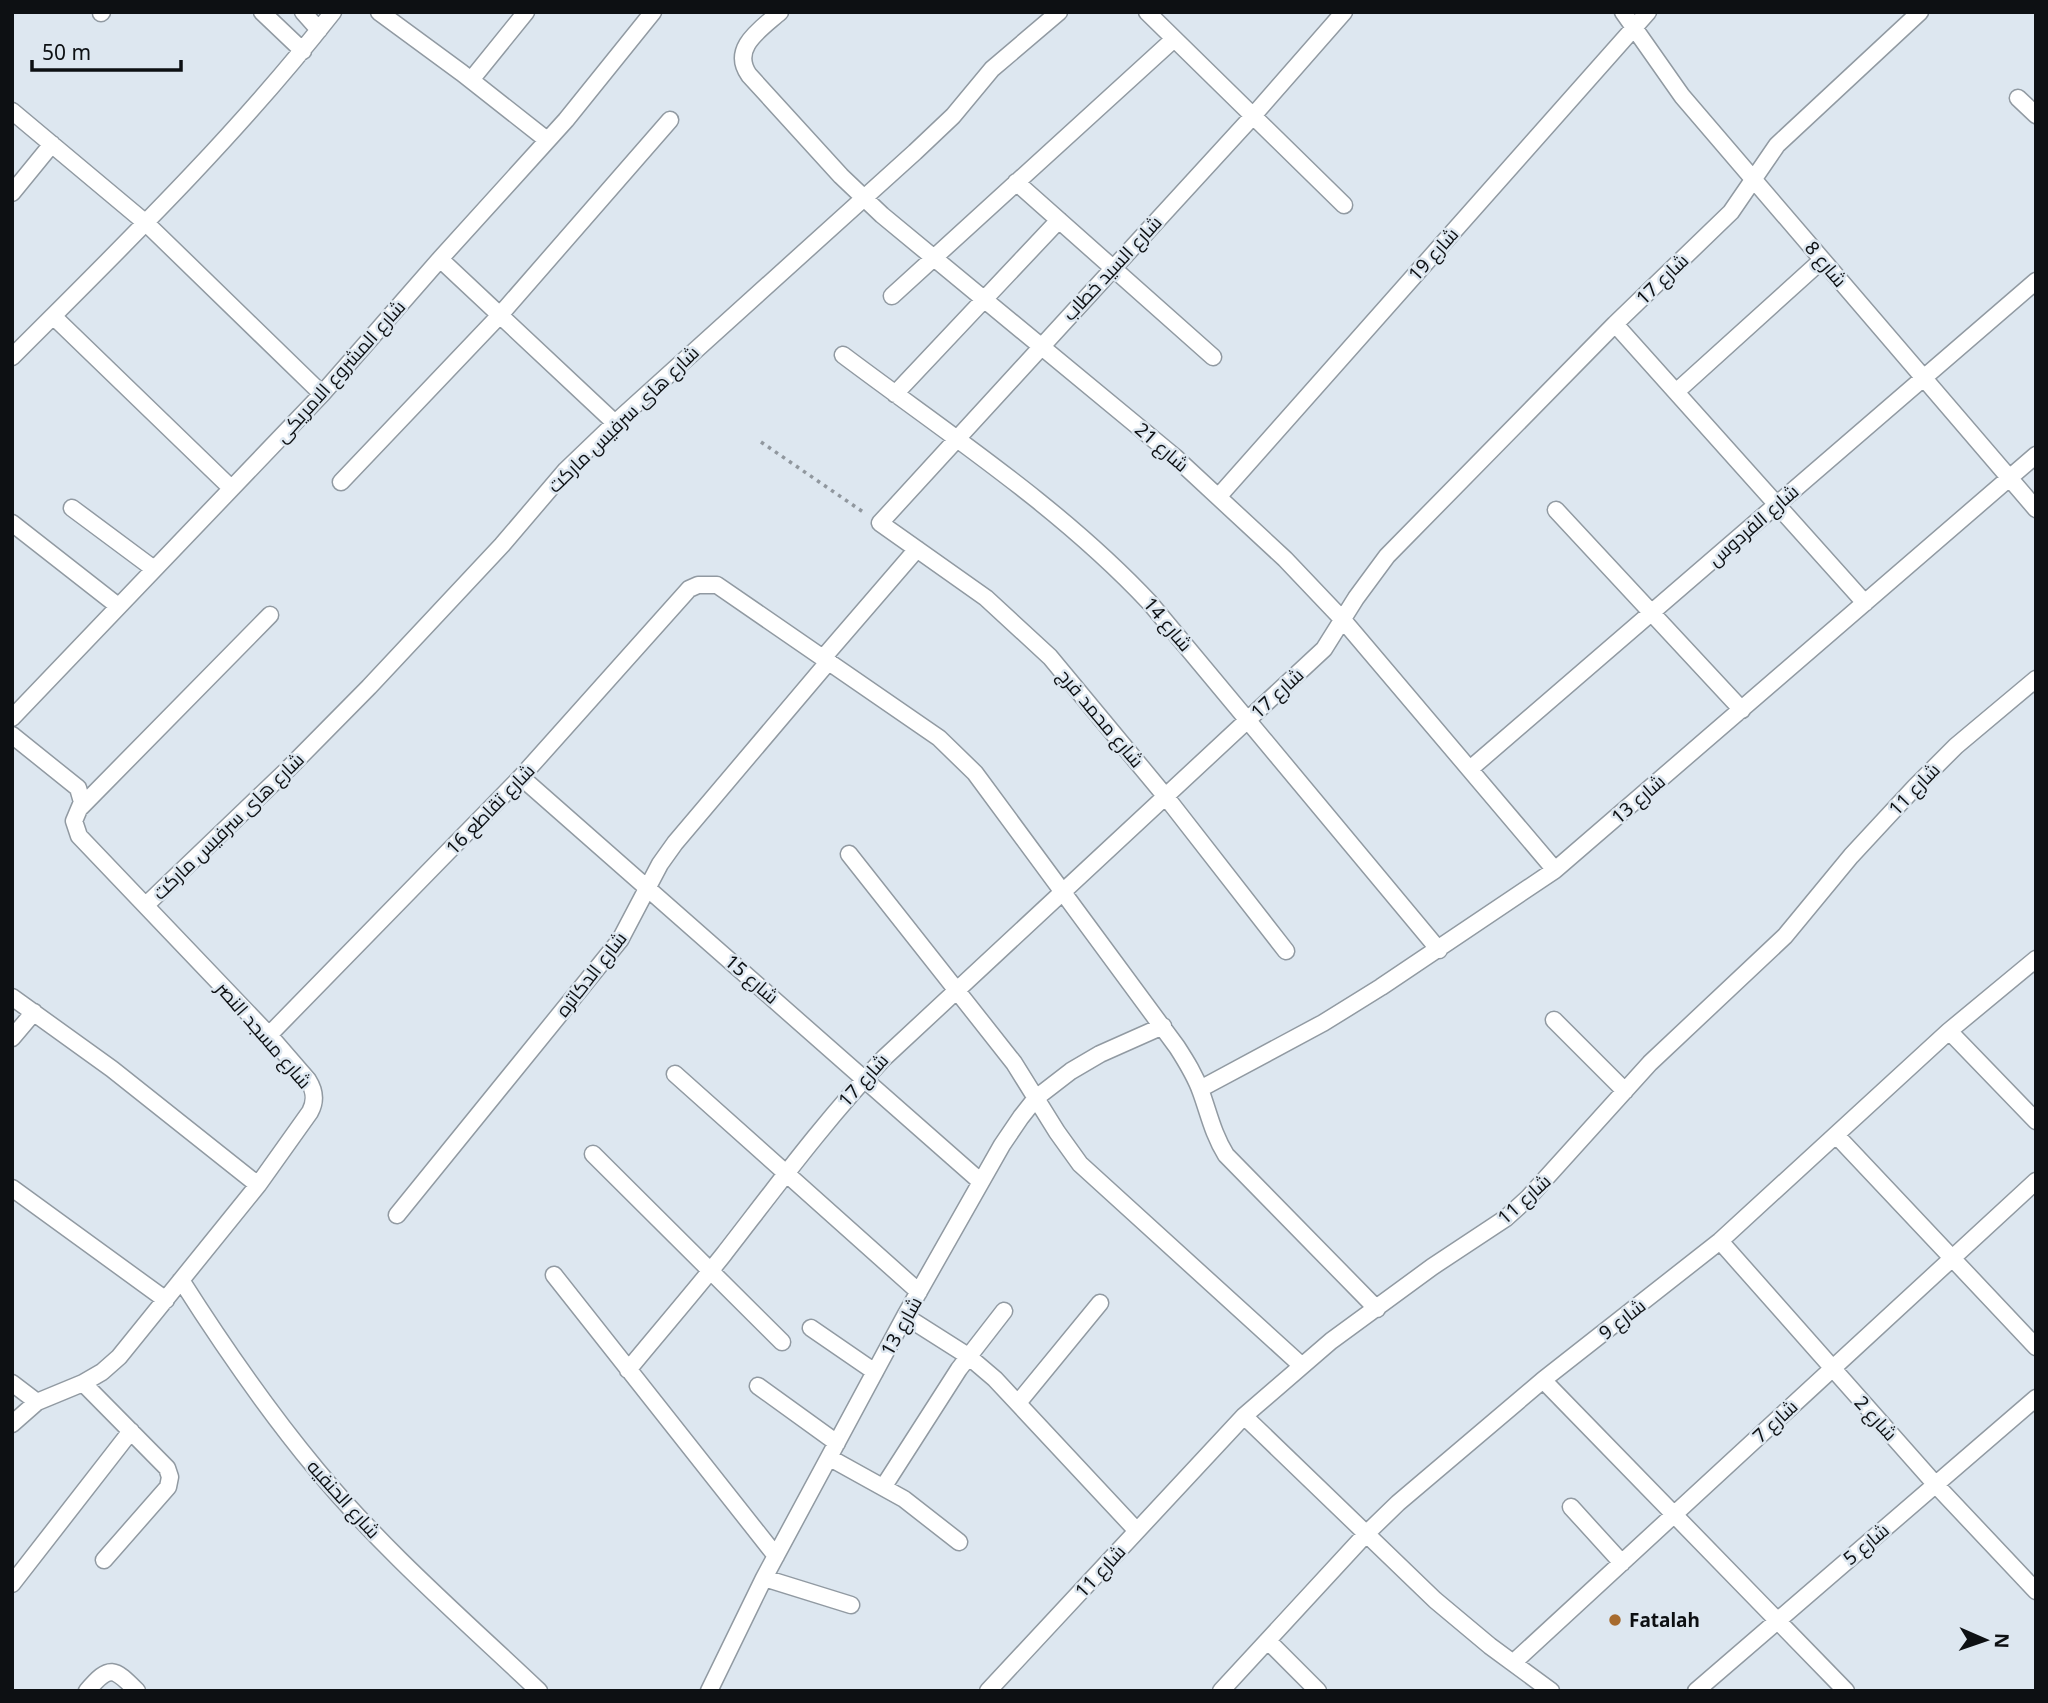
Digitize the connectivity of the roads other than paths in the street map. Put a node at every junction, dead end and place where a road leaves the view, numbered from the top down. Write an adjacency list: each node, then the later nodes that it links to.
1 (262, 12): 17 (street)
2 (303, 12): 15 (street)
3 (333, 12): 15 (street)
4 (379, 12): 18 (street)
5 (526, 12): 18 (street)
6 (653, 12): 24 (street, شارع المشروع الامريكى)
7 (780, 12): 29 (street, شارع 21)
8 (1059, 12): 29 (street, شارع هاى سرفيس ماركت)
9 (1344, 12): 22 (street, شارع السيد خطاب)
10 (1623, 12): 14 (street, شارع 8)
11 (1648, 12): 14 (street, شارع 19)
12 (1920, 12): 26 (street, شارع 17)
13 (1153, 14): 16 (street)
14 (1634, 28): 26 (street, شارع 8); 57 (street, شارع 19)
15 (319, 30): 17 (street)
16 (1174, 39): 22 (street); 27 (street)
17 (303, 51): 32 (street)
18 (471, 80): 24 (street)
19 (2018, 98): 21 (street)
20 (12, 111): 25 (street)
21 (2036, 115)
22 (1252, 117): 30 (street); 36 (street, شارع السيد خطاب)
23 (670, 120): 41 (street)
24 (547, 140): 34 (street, شارع المشروع الامريكى)
25 (52, 144): 28 (street); 32 (street)
26 (1754, 179): 35 (street, شارع 8); 42 (street, شارع 17)
27 (1016, 182): 31 (street); 33 (street)
28 (12, 193)
29 (864, 199): 33 (street, شارع 21); 51 (street, شارع هاى سرفيس ماركت)
30 (1344, 205)
31 (1059, 220): 36 (street); 39 (street)
32 (147, 224): 40 (street); 49 (street)
33 (933, 258): 38 (street); 39 (street, شارع 21)
34 (440, 259): 41 (street); 49 (street, شارع المشروع الامريكى)
35 (1822, 260): 47 (street, شارع 8); 48 (street)
36 (1113, 268): 43 (street, شارع السيد خطاب); 46 (street)
37 (2036, 281): 47 (street, شارع الفردوس)
38 (892, 296)
39 (984, 300): 43 (street, شارع 21); 50 (street)
40 (53, 316): 45 (street); 56 (street)
41 (500, 316): 51 (street); 55 (street)
42 (1615, 324): 48 (street); 70 (street, شارع 17)
43 (1040, 347): 52 (street, شارع السيد خطاب); 57 (street, شارع 21)
44 (843, 355): 50 (street, شارع 14)
45 (12, 357)
46 (1213, 357)
47 (1923, 378): 54 (street, شارع 8); 58 (street, شارع الفردوس)
48 (1676, 392): 58 (street)
49 (322, 394): 56 (street, شارع المشروع الامريكى)
50 (895, 394): 52 (street, شارع 14)
51 (615, 423): 85 (street, شارع هاى سرفيس ماركت)
52 (955, 439): 63 (street, شارع السيد خطاب); 75 (street, شارع 14)
53 (2036, 455): 54 (street, شارع 13)
54 (2008, 478): 60 (street, شارع 8); 66 (street, شارع 13)
55 (341, 482)
56 (231, 488): 65 (street, شارع المشروع الامريكى)
57 (1219, 496): 70 (street, شارع 21)
58 (1776, 505): 66 (street); 68 (street, شارع الفردوس)
59 (72, 508): 65 (street)
60 (2036, 509)
61 (1556, 510): 68 (street)
62 (12, 523): 67 (street)
63 (880, 523): 64 (street, شارع محمد فرج)
64 (917, 549): 71 (street, شارع الدكاتره); 79 (street, شارع محمد فرج)
65 (154, 569): 67 (street, شارع المشروع الامريكى)
66 (1865, 603): 73 (street, شارع 13)
67 (118, 606): 74 (street, شارع المشروع الامريكى)
68 (1651, 613): 73 (street); 77 (street, شارع الفردوس)
69 (270, 615): 80 (street)
70 (1343, 620): 75 (street, شارع 17); 77 (street, شارع 21)
71 (826, 660): 78 (street, شارع تقاطع 16); 83 (street, شارع الدكاتره); 84 (street)
72 (2036, 679): 100 (street, شارع 11)
73 (1742, 710): 82 (street, شارع 13)
74 (12, 718)
75 (1248, 720): 79 (street, شارع 17); 86 (street, شارع 14)
76 (12, 735): 80 (street, شارع مسجد النصر)
77 (1470, 769): 82 (street, شارع 21)
78 (521, 777): 83 (street, شارع 15); 95 (street, شارع تقاطع 16)
79 (1166, 797): 84 (street, شارع 17); 87 (street, شارع محمد فرج)
80 (81, 807): 85 (street, شارع مسجد النصر)
81 (849, 854): 89 (street)
82 (1555, 870): 86 (street, شارع 13)
83 (648, 888): 98 (street, شارع 15); 110 (street, شارع الدكاتره)
84 (1063, 892): 89 (street, شارع 17); 93 (street)
85 (146, 905): 95 (street, شارع مسجد النصر)
86 (1439, 950): 99 (street, شارع 13)
87 (1286, 951)
88 (2036, 959): 94 (street, شارع 9)
89 (955, 990): 98 (street, شارع 17); 101 (street)
90 (12, 997): 91 (street)
91 (34, 1012): 96 (street); 108 (street)
92 (1554, 1020): 100 (street)
93 (1163, 1026): 99 (street); 101 (street, شارع 13)
94 (1949, 1031): 102 (street); 103 (street, شارع 9)
95 (269, 1035): 108 (street, شارع مسجد النصر)
96 (12, 1038)
97 (676, 1074): 105 (street)
98 (864, 1078): 105 (street, شارع 17); 107 (street, شارع 15)
99 (1200, 1089): 119 (street)
100 (1625, 1091): 119 (street, شارع 11)
101 (1036, 1098): 107 (street, شارع 13); 126 (street)
102 (2036, 1121)
103 (1836, 1135): 111 (street, شارع 9); 112 (street)
104 (593, 1154): 113 (street)
105 (785, 1172): 113 (street, شارع 17); 116 (street)
106 (2036, 1181): 112 (street, شارع 7)
107 (981, 1182): 116 (street, شارع 13)
108 (258, 1185): 115 (street, شارع مسجد النصر)
109 (12, 1188): 117 (street)
110 (397, 1214)
111 (1720, 1241): 127 (street, شارع 2); 130 (street, شارع 9)
112 (1952, 1258): 124 (street); 127 (street, شارع 7)
113 (710, 1271): 123 (street); 128 (street, شارع 17)
114 (554, 1275): 128 (street)
115 (181, 1280): 117 (street, شارع مسجد النصر); 160 (street, شارع الحنفيه)
116 (919, 1292): 121 (street, شارع 13)
117 (166, 1300): 131 (street, شارع مسجد النصر)
118 (1100, 1303): 136 (street)
119 (1377, 1309): 126 (street, شارع 11)
120 (1004, 1311): 125 (street)
121 (905, 1316): 125 (street); 129 (street, شارع 13)
122 (811, 1328): 129 (street)
123 (782, 1342)
124 (2036, 1347)
125 (968, 1356): 136 (street); 142 (street)
126 (1301, 1365): 137 (street, شارع 11)
127 (1832, 1369): 141 (street, شارع 2); 144 (street, شارع 7)
128 (628, 1370): 148 (street)
129 (875, 1372): 140 (street, شارع 13)
130 (1544, 1380): 144 (street); 146 (street, شارع 9)
131 (83, 1382): 135 (street, شارع مسجد النصر); 139 (street)
132 (12, 1383): 135 (street)
133 (758, 1386): 140 (street)
134 (2036, 1398): 141 (street, شارع 5)
135 (37, 1402): 138 (street, شارع مسجد النصر)
136 (1018, 1403): 145 (street)
137 (1244, 1416): 145 (street, شارع 11); 146 (street)
138 (12, 1424)
139 (131, 1431): 149 (street); 152 (street)
140 (833, 1451): 142 (street); 148 (street, شارع 13)
141 (1936, 1485): 153 (street, شارع 2); 155 (street, شارع 5)
142 (884, 1486): 147 (street)
143 (1570, 1507): 150 (street)
144 (1674, 1514): 150 (street, شارع 7); 155 (street)
145 (1138, 1531): 162 (street, شارع 11)
146 (1365, 1535): 156 (street, شارع 9); 157 (street)
147 (959, 1542)
148 (776, 1556): 151 (street, شارع 13)
149 (104, 1560)
150 (1622, 1563): 157 (street, شارع 7)
151 (764, 1578): 154 (street); 161 (street, شارع 13)
152 (12, 1584)
153 (2036, 1591)
154 (851, 1605)
155 (1777, 1619): 166 (street, شارع 5); 167 (street)
156 (1268, 1641): 163 (street, شارع 9); 164 (street)
157 (1514, 1662): 165 (street)
158 (87, 1691): 159 (street)
159 (137, 1691)
160 (539, 1691)
161 (709, 1691)
162 (988, 1691)
163 (1222, 1691)
164 (1318, 1691)
165 (1550, 1691)
166 (1696, 1691)
167 (1846, 1691)

